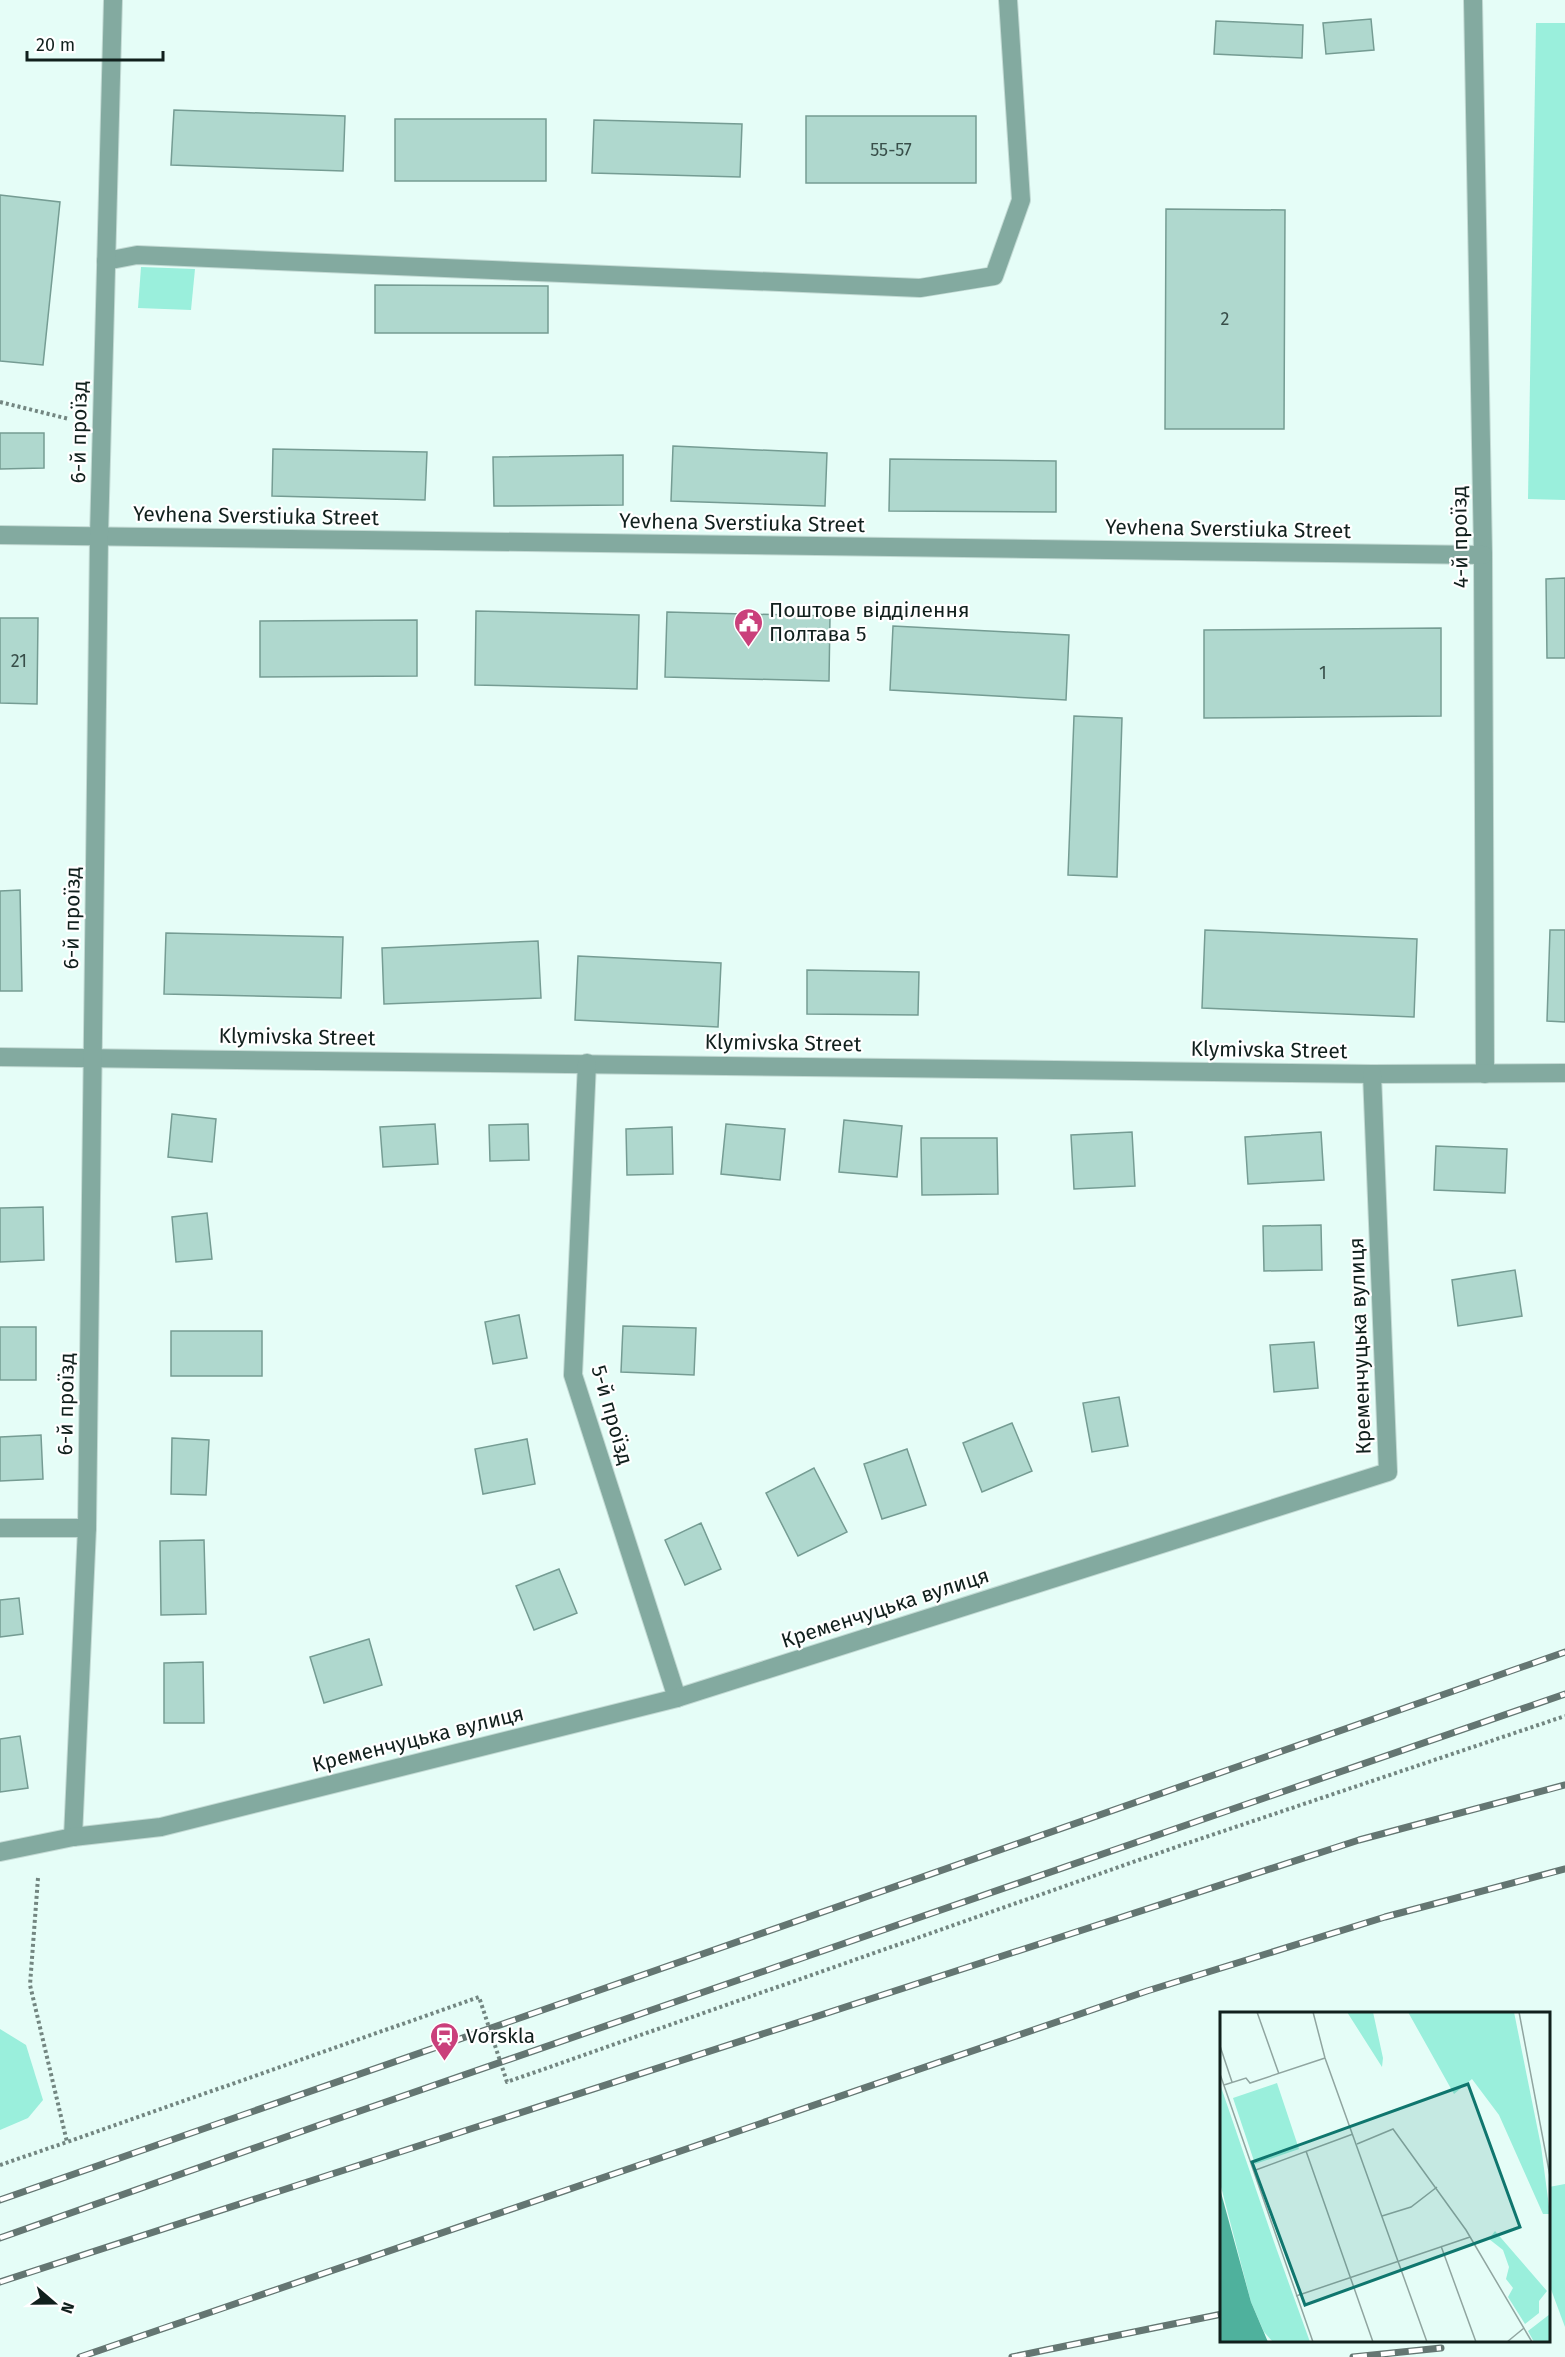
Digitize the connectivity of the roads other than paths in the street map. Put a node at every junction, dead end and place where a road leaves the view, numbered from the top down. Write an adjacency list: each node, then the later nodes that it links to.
1 (113, 0): 4 (street, 6-й проїзд)
2 (1008, 0): 4 (street)
3 (1473, 0): 7 (street, 4-й проїзд)
4 (106, 261): 6 (street, 6-й проїзд)
5 (0, 535): 6 (street, Yevhena Sverstiuka Street)
6 (99, 536): 7 (street, Yevhena Sverstiuka Street); 8 (street, 6-й проїзд)
7 (1483, 555): 13 (street, 4-й проїзд)
8 (93, 1056): 9 (street, Klymivska Street); 10 (street, Klymivska Street); 15 (street, 6-й проїзд)
9 (0, 1057)
10 (587, 1063): 12 (street, Klymivska Street); 16 (street, 5-й проїзд)
11 (1565, 1073): 13 (street, Klymivska Street)
12 (1372, 1074): 13 (street, Klymivska Street); 16 (street, Кременчуцька вулиця)
13 (1485, 1074)
14 (0, 1528): 15 (street)
15 (87, 1528): 17 (street, 6-й проїзд)
16 (677, 1698): 17 (street, Кременчуцька вулиця)
17 (73, 1837): 18 (street, Кременчуцька вулиця)
18 (0, 1852)

